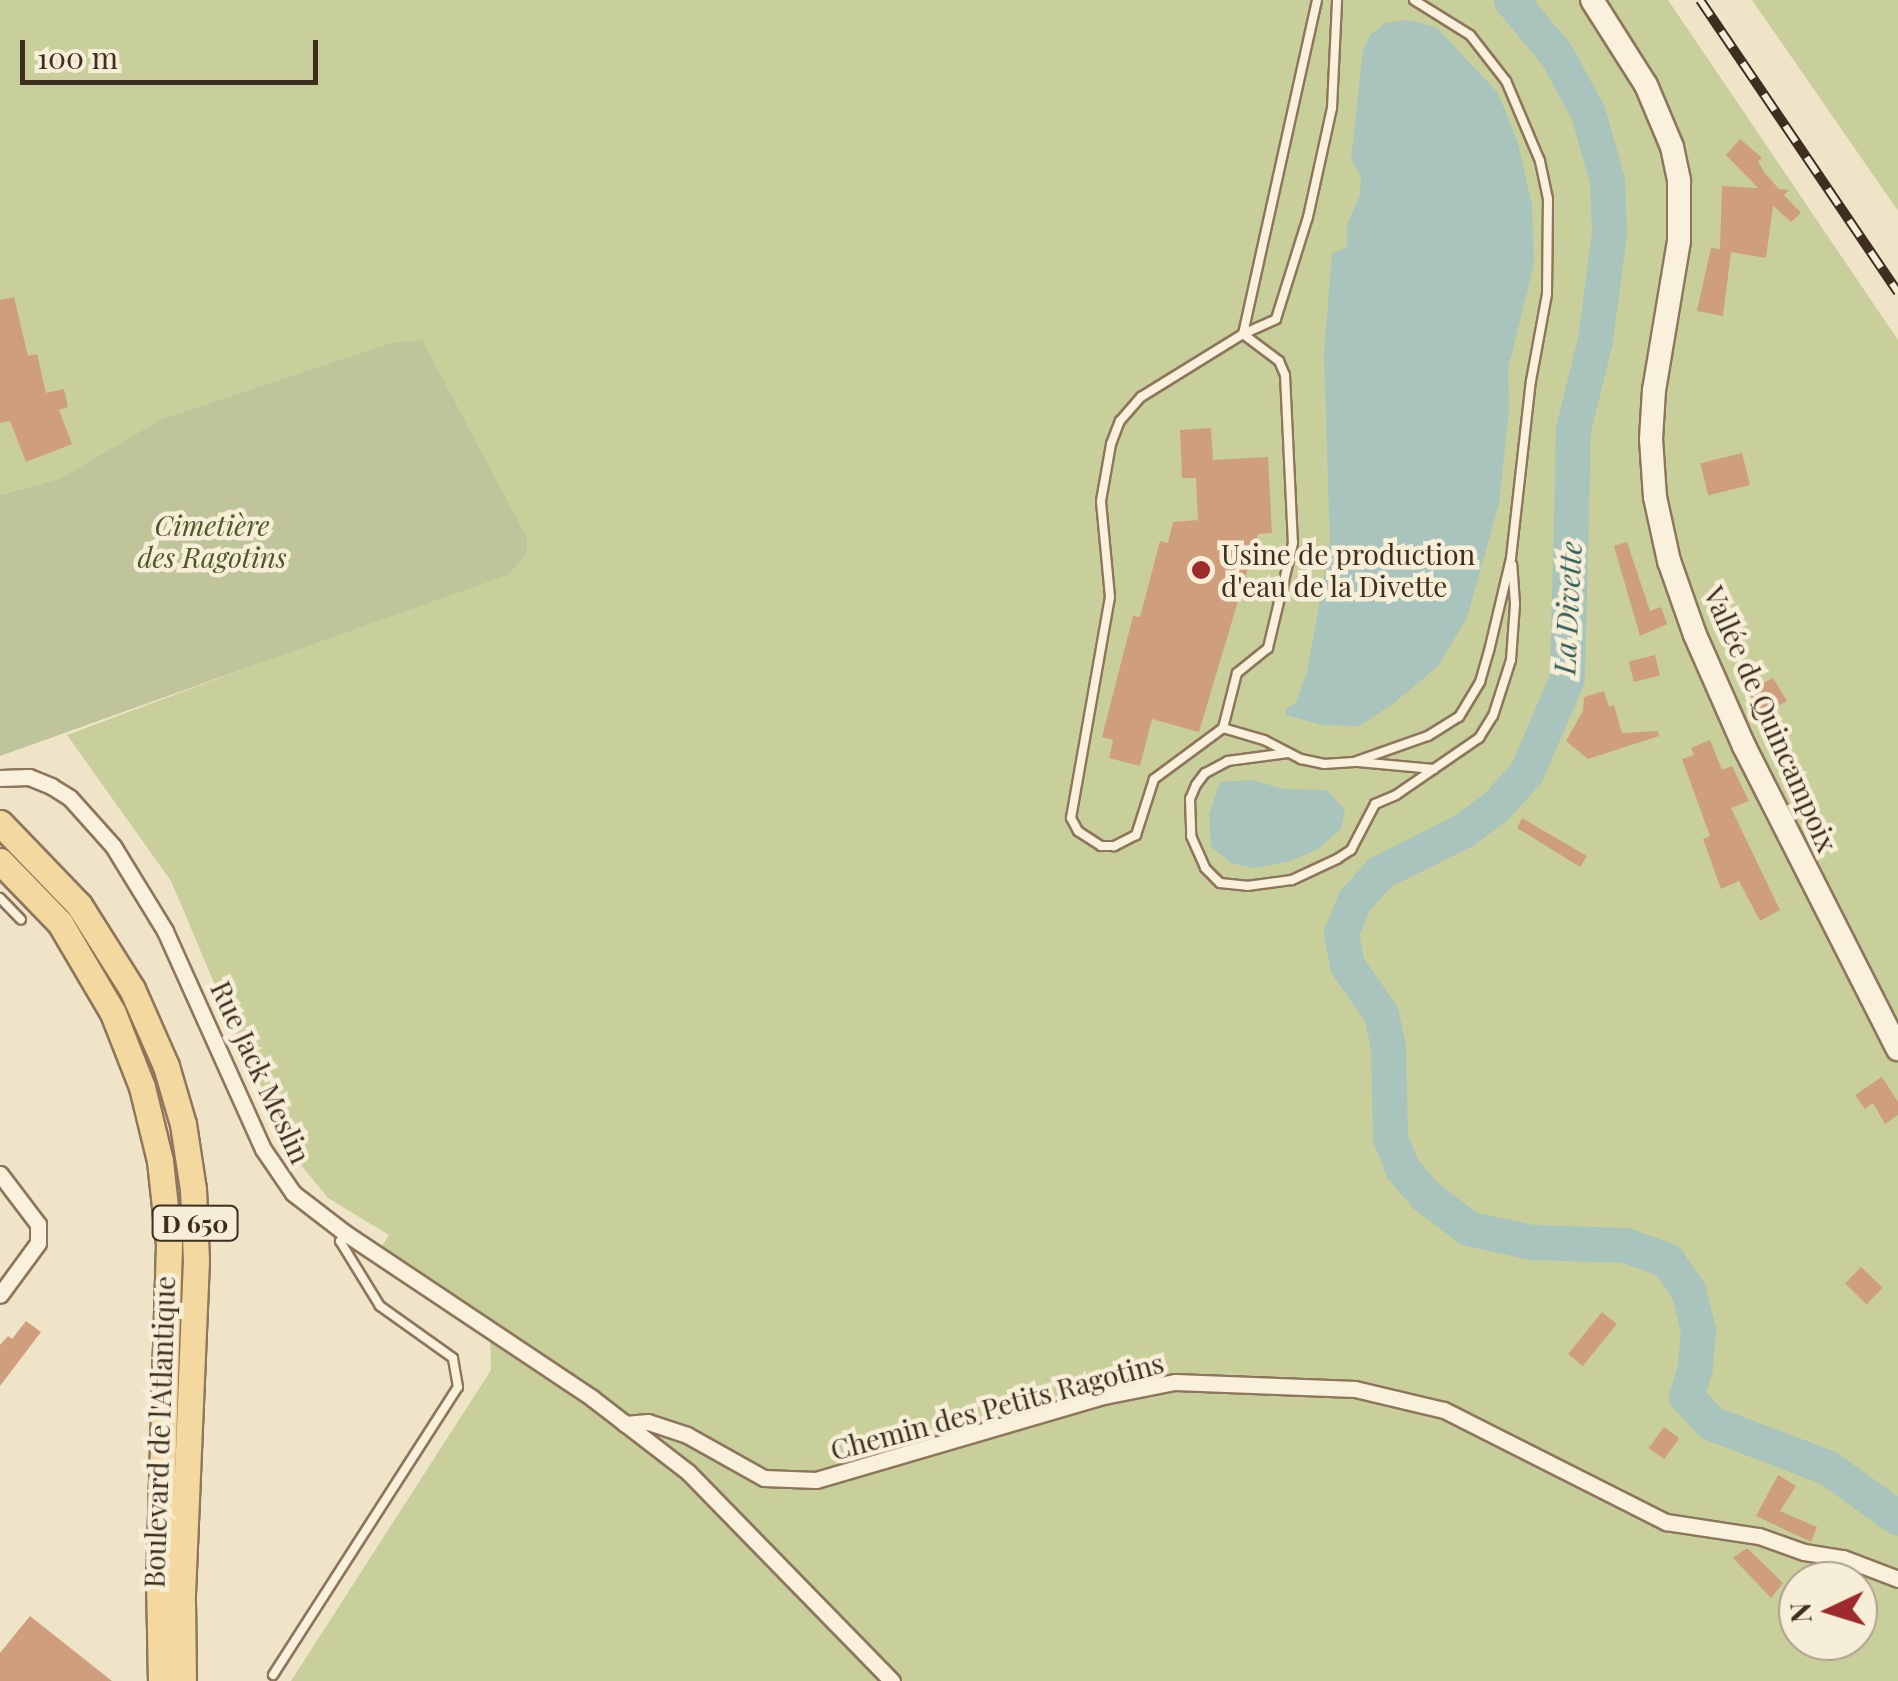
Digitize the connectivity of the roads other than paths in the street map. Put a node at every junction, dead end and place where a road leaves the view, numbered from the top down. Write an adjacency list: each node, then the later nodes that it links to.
1 (1317, 0): 5 (lane)
2 (1337, 0): 5 (lane)
3 (1414, 0): 6 (lane)
4 (1592, 0): 16 (main road, Vallée de Quincampoix)
5 (1244, 334): 7 (lane); 7 (lane)
6 (1511, 558): 9 (lane); 10 (lane)
7 (1223, 728): 8 (lane)
8 (1288, 753): 9 (lane); 10 (lane)
9 (1354, 762): 10 (lane)
10 (1435, 770)
11 (0, 778): 18 (street, Rue Jack Meslin)
12 (0, 824): 24 (main road, Boulevard de l'Atlantique / D 650)
13 (0, 861): 23 (main road, Boulevard de l'Atlantique / D 650)
14 (0, 898): 15 (lane)
15 (21, 920)
16 (1898, 1049)
17 (0, 1174): 19 (street)
18 (345, 1233): 20 (street, Rue Jack Meslin); 22 (lane)
19 (0, 1296)
20 (625, 1424): 21 (street, Chemin des Petits Ragotins); 25 (street, Rue Jack Meslin)
21 (1898, 1578)
22 (273, 1675)
23 (161, 1681)
24 (183, 1681)
25 (892, 1681)

